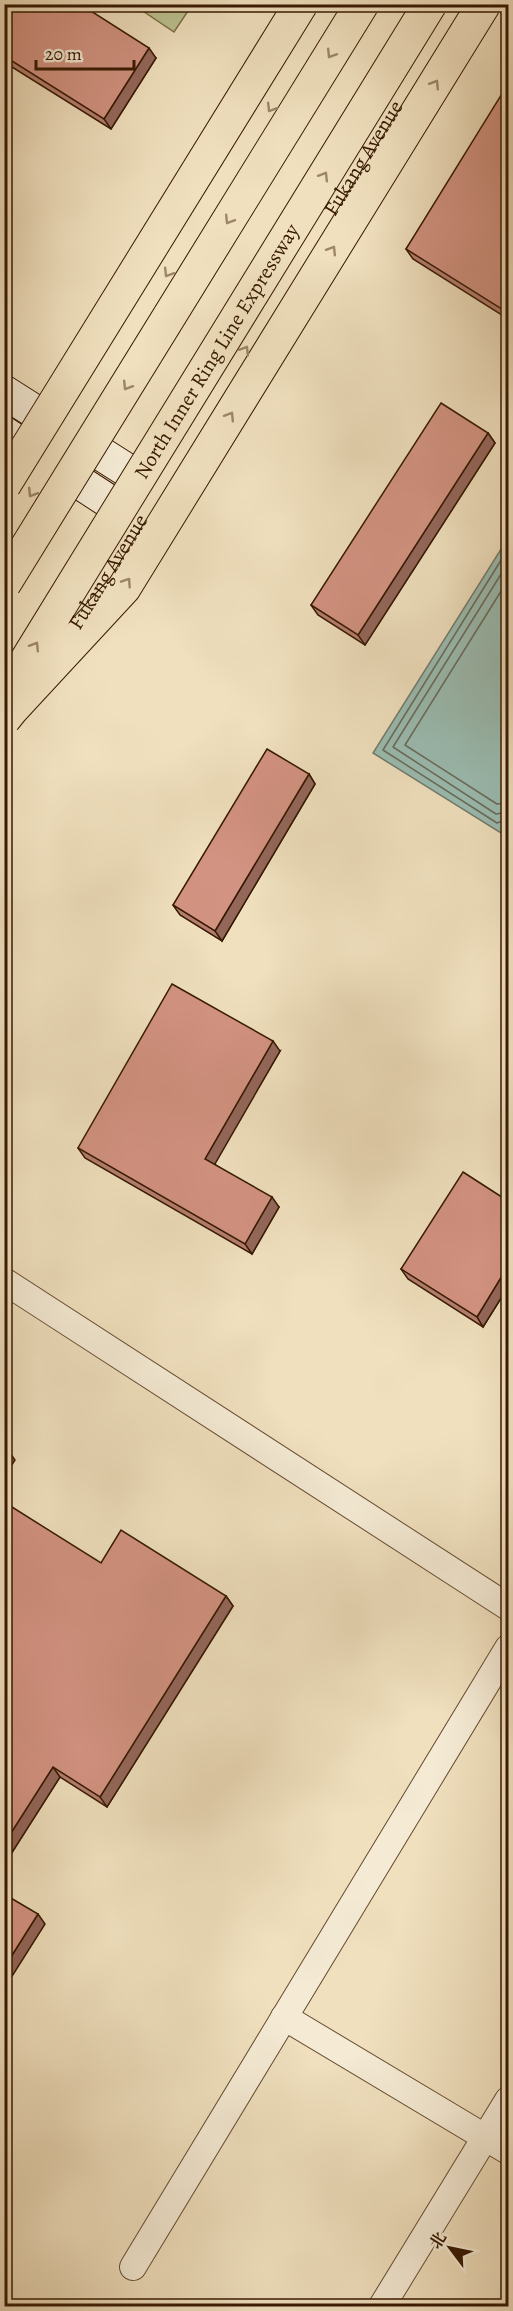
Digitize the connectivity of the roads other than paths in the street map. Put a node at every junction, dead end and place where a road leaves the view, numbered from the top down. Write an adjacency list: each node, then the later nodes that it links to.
1 (301, 4): 11 (main road, bridge)
2 (335, 4): 9 (main road, one-way to 9)
3 (362, 4): 15 (main road, one-way to 15, bridge)
4 (430, 4): 16 (main road, North Inner Ring Line Expressway, one-way to 4, bridge)
5 (458, 4): 12 (main road, Fukang Avenue, one-way to 5)
6 (484, 4): 17 (main road, one-way to 6, bridge)
7 (4, 392): 9 (street)
8 (4, 434): 10 (street)
9 (69, 434): 10 (main road); 12 (street)
10 (50, 464): 13 (street); 14 (main road, one-way to 14)
11 (4, 485)
12 (158, 490): 13 (main road, Fukang Avenue)
13 (139, 521): 18 (main road, Fukang Avenue)
14 (4, 538)
15 (4, 584)
16 (4, 696)
17 (4, 719)
18 (4, 739)
19 (4, 1281): 20 (street)
20 (508, 1607)
21 (508, 1648): 22 (street)
22 (284, 2017): 24 (street); 26 (street)
23 (508, 2100): 24 (street)
24 (485, 2137): 25 (street); 27 (street)
25 (508, 2151)
26 (133, 2267)
27 (382, 2307)

